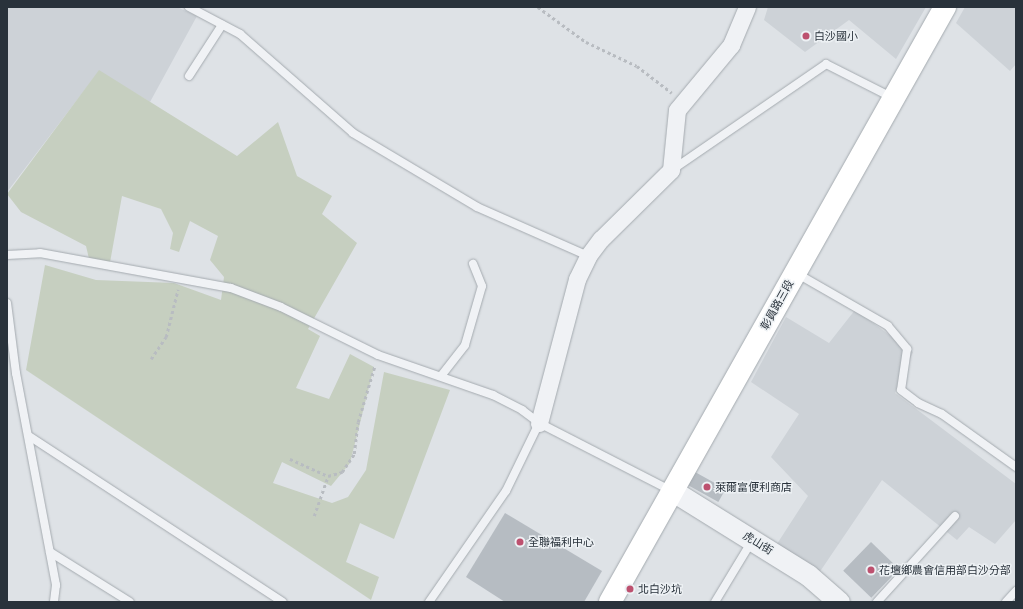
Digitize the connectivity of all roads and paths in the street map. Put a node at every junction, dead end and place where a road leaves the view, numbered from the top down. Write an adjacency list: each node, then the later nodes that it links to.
1 (189, 7): 5 (lane)
2 (538, 7): 8 (path)
3 (747, 7): 8 (street)
4 (945, 7): 7 (main road, 彰員路三段)
5 (222, 25): 6 (lane); 11 (lane)
6 (189, 76)
7 (893, 98): 9 (lane); 13 (main road, 彰員路三段)
8 (684, 102): 9 (street)
9 (671, 170): 11 (street)
10 (7, 255): 14 (lane)
11 (588, 256): 19 (street)
12 (473, 264): 18 (lane)
13 (795, 273): 22 (lane); 24 (main road, 彰員路三段)
14 (181, 277): 16 (lane); 17 (path)
15 (7, 303): 20 (lane)
16 (378, 355): 18 (lane); 23 (path)
17 (151, 359)
18 (441, 376): 19 (lane)
19 (539, 423): 24 (lane); 33 (lane)
20 (29, 436): 28 (lane); 32 (lane)
21 (290, 459): 23 (path)
22 (1016, 467)
23 (328, 476): 25 (path)
24 (673, 491): 27 (street, 虎山街); 34 (main road, 彰員路三段)
25 (314, 516)
26 (955, 516): 37 (lane)
27 (753, 540): 35 (lane); 36 (street, 虎山街)
28 (50, 552): 30 (lane); 31 (lane)
29 (1016, 591): 38 (lane)
30 (54, 602)
31 (130, 602)
32 (283, 602)
33 (429, 602)
34 (610, 602)
35 (715, 602)
36 (839, 602)
37 (877, 602)
38 (1006, 602)

